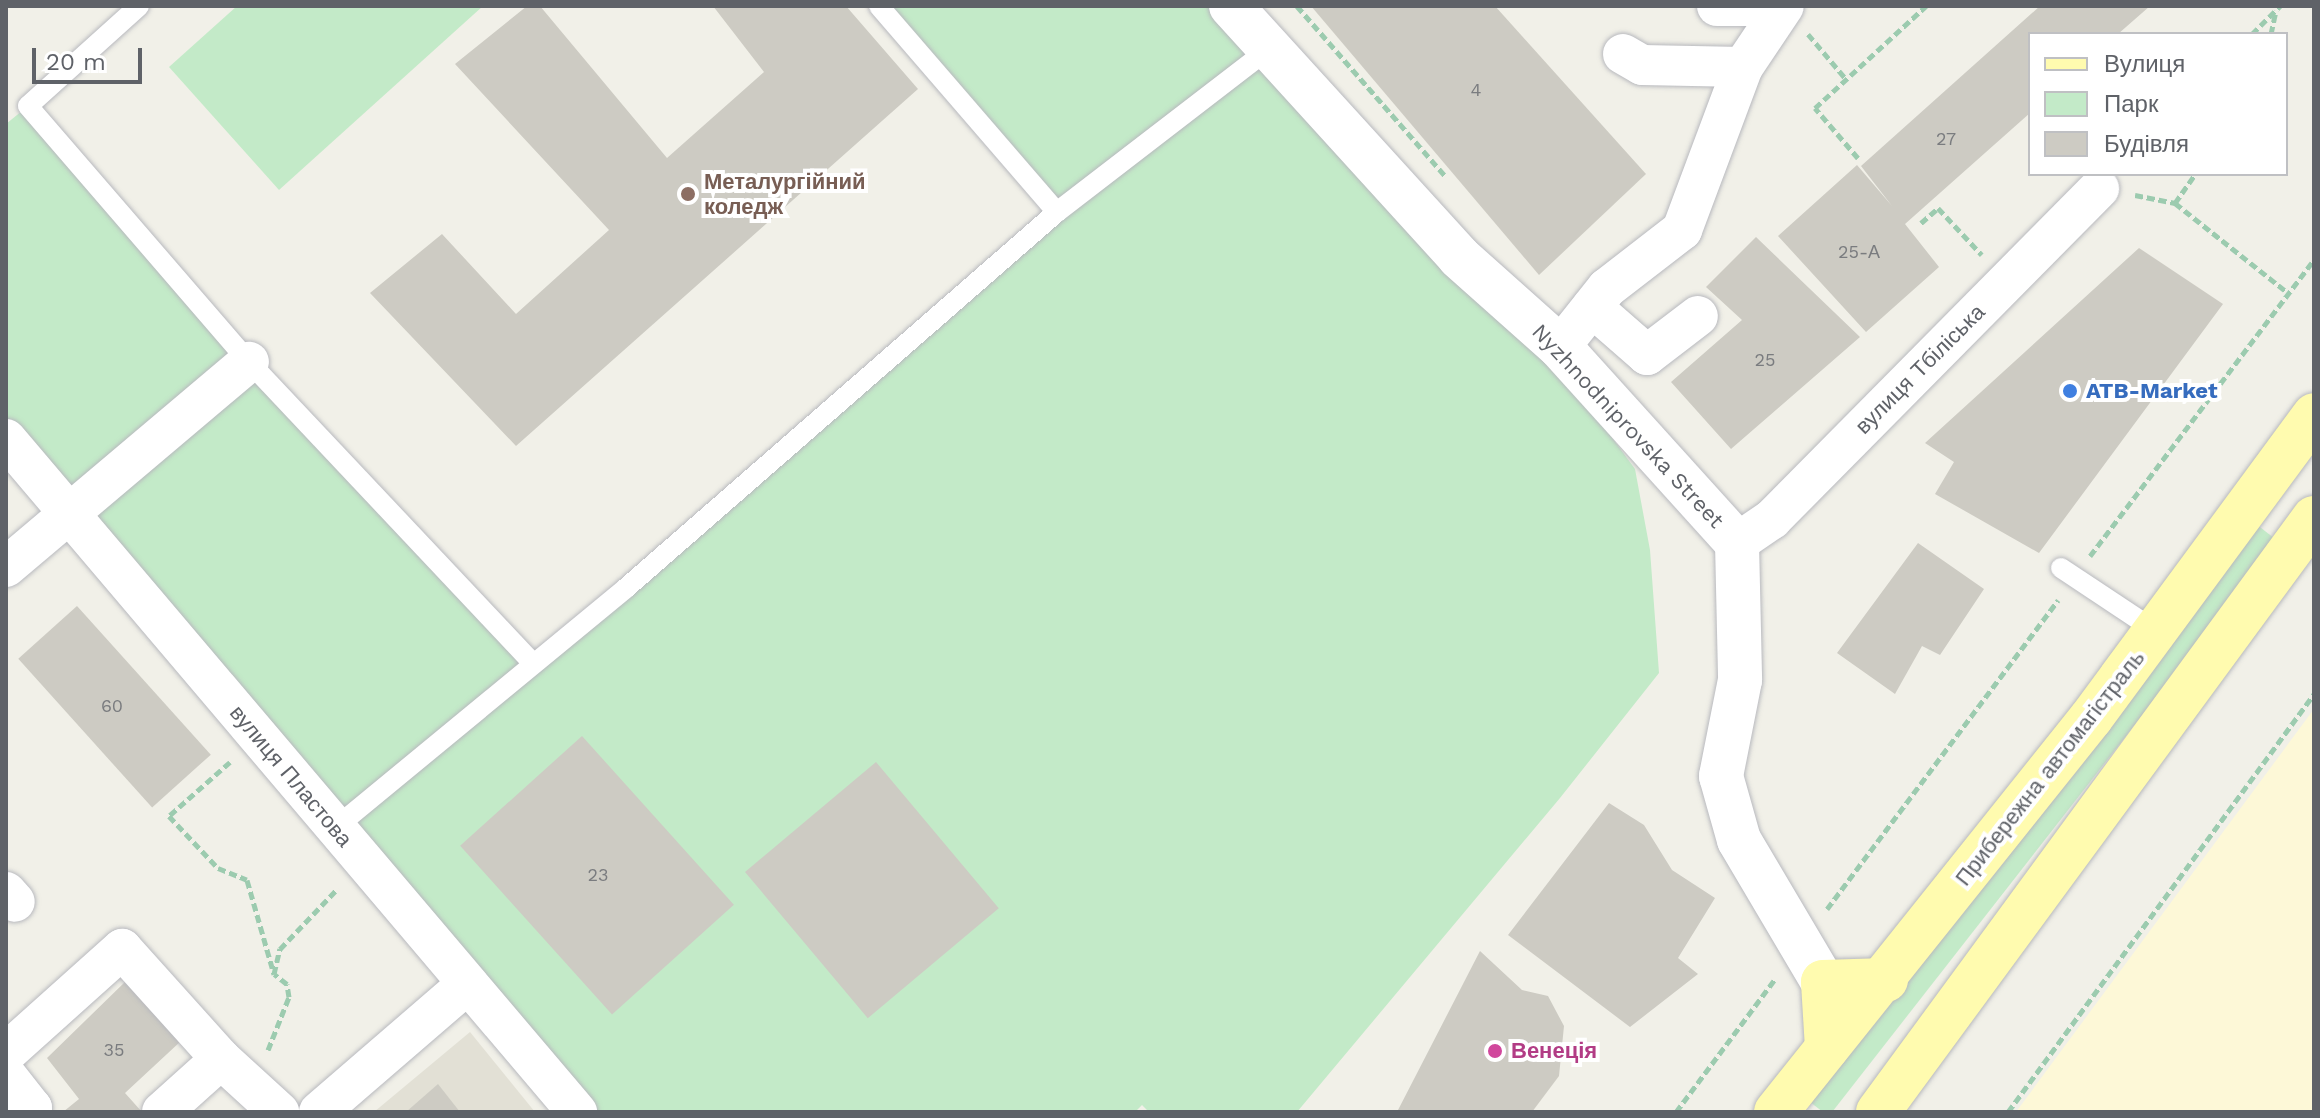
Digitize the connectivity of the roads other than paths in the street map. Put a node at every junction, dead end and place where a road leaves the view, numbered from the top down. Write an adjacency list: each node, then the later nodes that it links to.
1 (139, 6): 15 (lane)
2 (879, 6): 11 (lane)
3 (1231, 6): 7 (street, Nyzhnodniprovska Street)
4 (1717, 6): 5 (street)
5 (1756, 6)
6 (1794, 18): 9 (street)
7 (1267, 50): 11 (lane); 14 (street, Nyzhnodniprovska Street)
8 (1623, 54): 9 (street)
9 (1743, 67): 12 (street)
10 (2099, 188): 22 (street, вулиця Тбіліська)
11 (1057, 212): 26 (lane)
12 (1592, 307): 13 (street); 14 (street)
13 (1698, 316)
14 (1560, 347): 22 (street, Nyzhnodniprovska Street)
15 (249, 362): 20 (street); 26 (lane)
16 (2314, 415): 19 (main road, Прибережна автомагістраль)
17 (6, 439): 20 (street, вулиця Пластова)
18 (2314, 442): 19 (main road)
19 (2272, 472): 25 (main road, Прибережна автомагістраль)
20 (71, 514): 23 (street); 27 (street, вулиця Пластова)
21 (2314, 518): 41 (main road)
22 (1737, 543): 29 (street, Nyzhnodniprovska Street)
23 (6, 567)
24 (2068, 573): 25 (lane)
25 (2156, 631): 28 (main road, Прибережна автомагістраль)
26 (531, 661): 27 (lane)
27 (335, 828): 30 (street, вулиця Пластова)
28 (1886, 980): 29 (main road); 31 (main road, Прибережна автомагістраль)
29 (1823, 982): 31 (main road)
30 (466, 985): 38 (street); 39 (street, вулиця Пластова)
31 (1827, 1048): 40 (main road, Прибережна автомагістраль)
32 (6, 1053): 33 (street)
33 (221, 1059): 35 (street); 37 (street)
34 (6, 1075): 36 (street)
35 (266, 1100)
36 (28, 1112)
37 (162, 1112)
38 (319, 1112)
39 (577, 1112)
40 (1776, 1112)
41 (1878, 1112)

